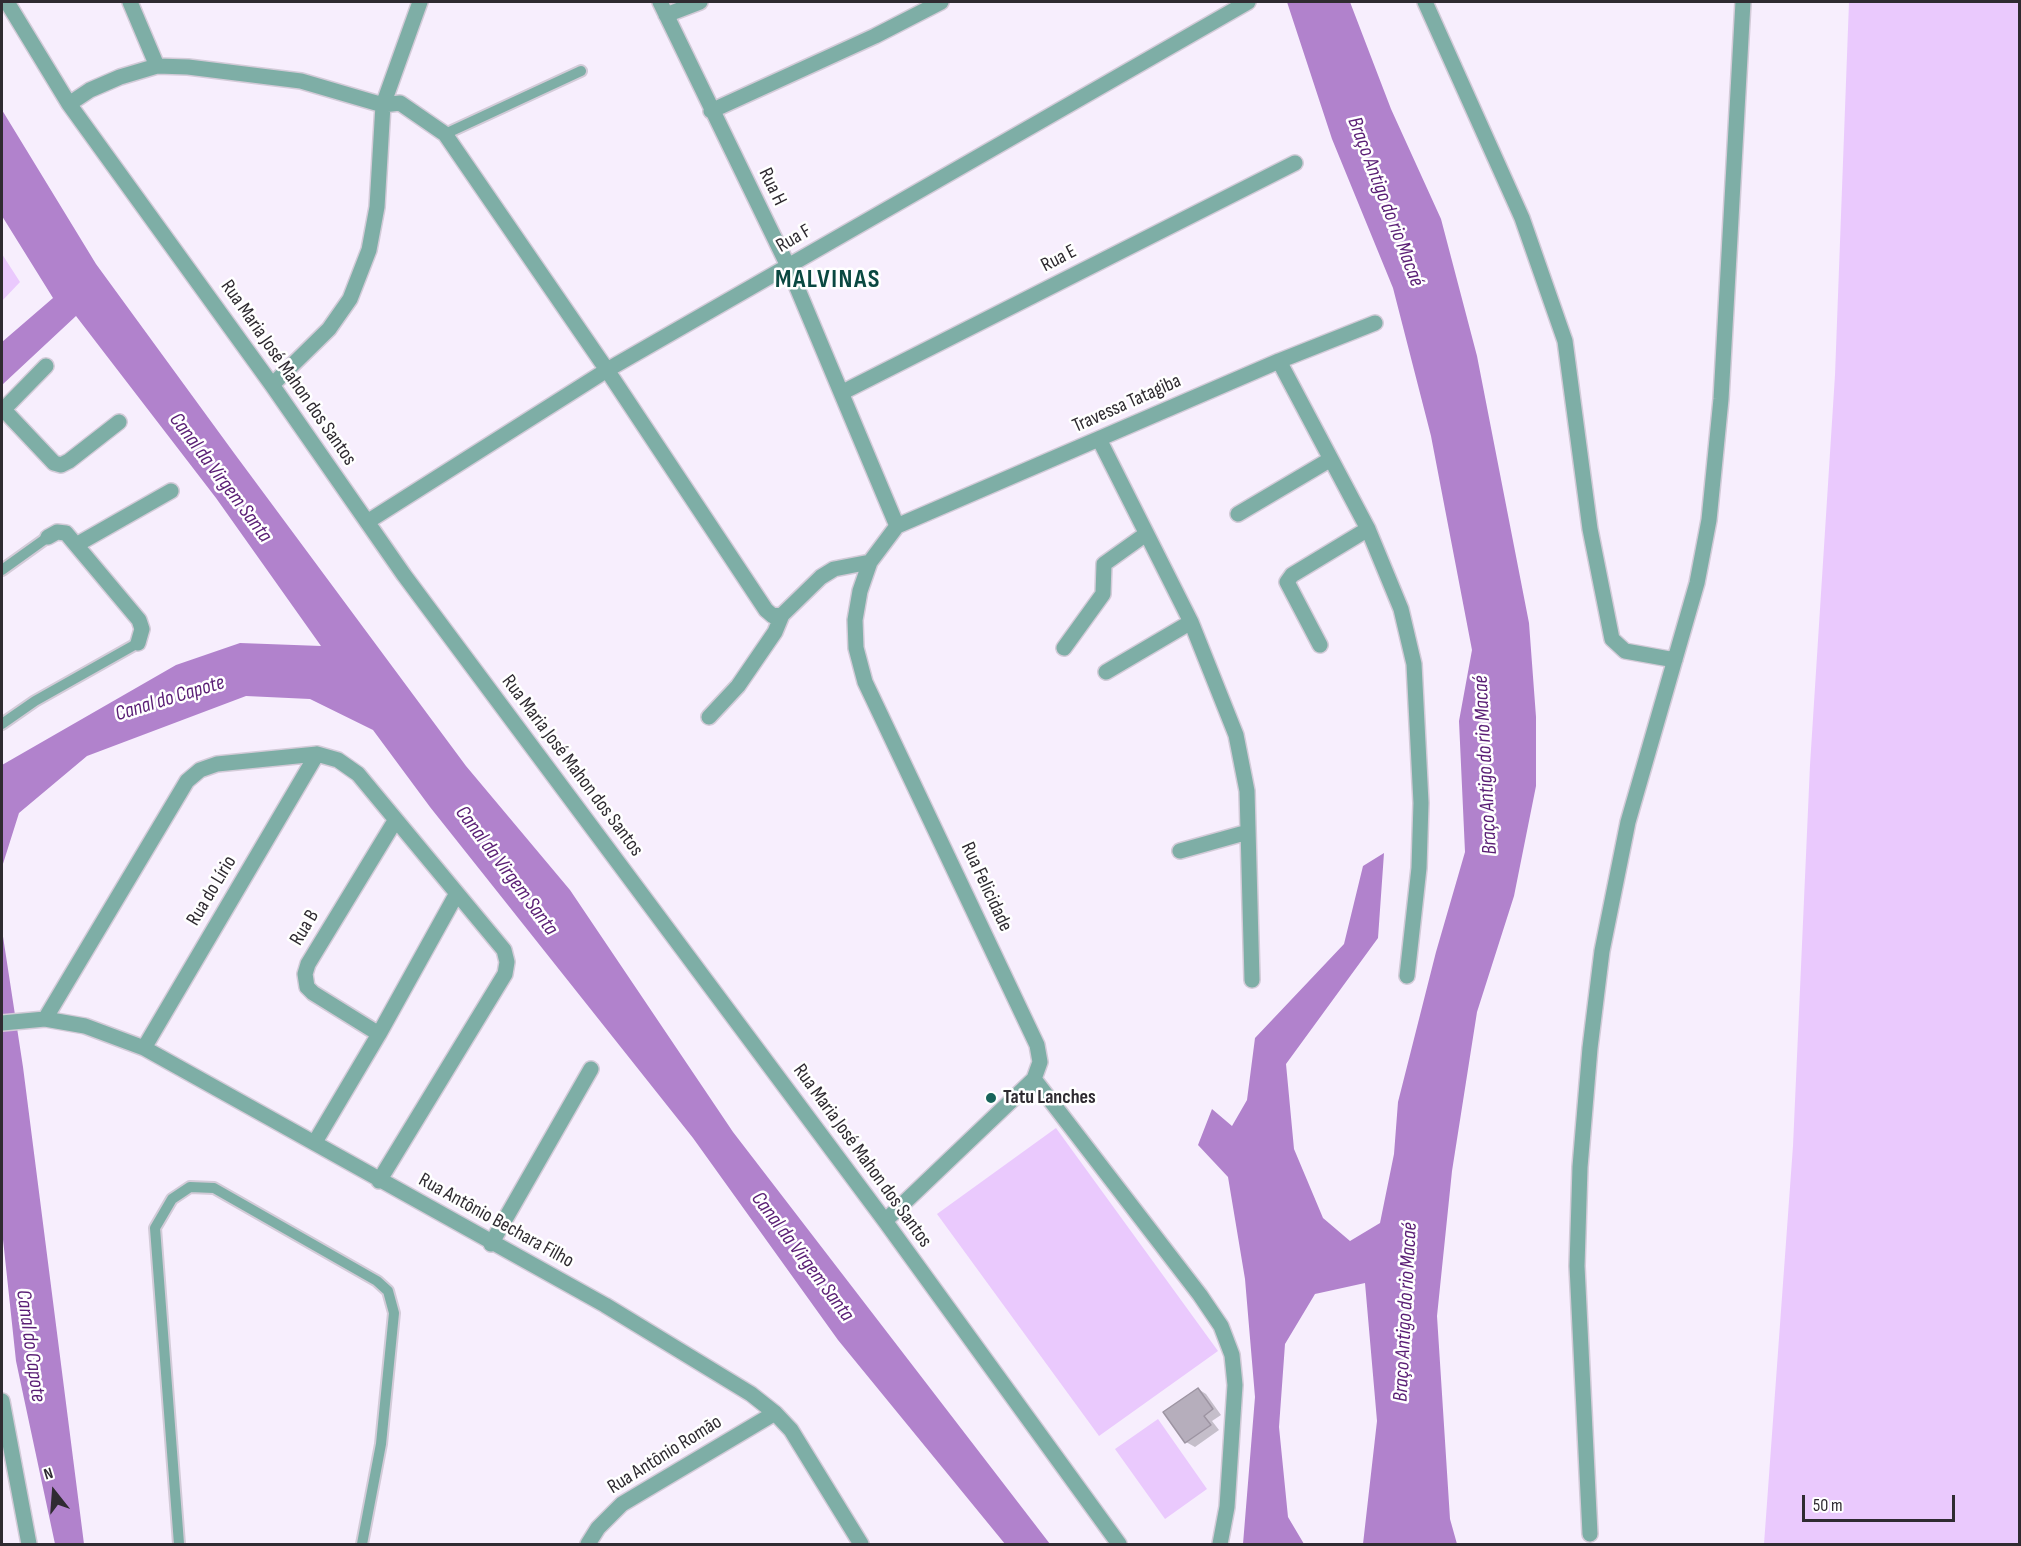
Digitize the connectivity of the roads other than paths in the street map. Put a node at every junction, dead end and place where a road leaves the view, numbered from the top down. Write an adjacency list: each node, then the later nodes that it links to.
1 (7, 2): 12 (street, Rua Maria José Mahon dos Santos)
2 (130, 2): 10 (street)
3 (420, 2): 13 (street)
4 (700, 2): 9 (street)
5 (941, 2): 14 (street)
6 (1248, 2): 17 (street, Rua F)
7 (1425, 2): 43 (street)
8 (1743, 2): 43 (street)
9 (663, 8): 14 (street, Rua H)
10 (157, 66): 12 (street); 13 (street)
11 (581, 71): 15 (lane)
12 (69, 104): 22 (street, Rua Maria José Mahon dos Santos)
13 (383, 105): 15 (street); 22 (street)
14 (711, 111): 17 (street, Rua H)
15 (446, 134): 21 (street)
16 (1295, 163): 23 (street, Rua E)
17 (788, 267): 21 (street, Rua F); 23 (street, Rua H)
18 (1375, 323): 19 (street, Travessa Tatagiba)
19 (1279, 361): 26 (street, Travessa Tatagiba); 27 (street)
20 (46, 366): 24 (street)
21 (607, 370): 30 (street, Rua F); 38 (street)
22 (272, 385): 30 (street, Rua Maria José Mahon dos Santos)
23 (843, 392): 31 (street, Rua H)
24 (2, 410): 25 (street)
25 (119, 422)
26 (1099, 439): 31 (street, Travessa Tatagiba); 33 (street)
27 (1331, 459): 29 (street); 32 (street)
28 (171, 491): 35 (street)
29 (1238, 514)
30 (367, 522): 62 (street, Rua Maria José Mahon dos Santos)
31 (897, 526): 36 (street, Rua Felicidade)
32 (1368, 529): 41 (street); 52 (street)
33 (1146, 534): 39 (street); 42 (street)
34 (48, 537): 35 (street); 37 (lane)
35 (76, 545): 40 (street)
36 (870, 562): 38 (street); 59 (street, Rua Felicidade)
37 (2, 570)
38 (782, 615): 45 (street)
39 (1191, 622): 44 (street); 49 (street)
40 (138, 643): 46 (lane)
41 (1320, 645)
42 (1064, 648)
43 (1675, 660): 66 (street)
44 (1106, 672)
45 (709, 717)
46 (2, 724)
47 (317, 754): 48 (street); 54 (street); 57 (street, Rua do Lírio)
48 (395, 821): 51 (street); 56 (street, Rua B)
49 (1248, 832): 50 (street); 53 (street)
50 (1180, 851)
51 (456, 895): 56 (street); 61 (street)
52 (1407, 976)
53 (1252, 980)
54 (45, 1020): 55 (street, Rua Antônio Bechara Filho); 57 (street, Rua Antônio Bechara Filho)
55 (2, 1023)
56 (379, 1035): 60 (street)
57 (144, 1048): 60 (street, Rua Antônio Bechara Filho)
58 (591, 1069): 63 (street)
59 (1034, 1079): 62 (street); 73 (street)
60 (315, 1142): 61 (street, Rua Antônio Bechara Filho)
61 (379, 1181): 63 (street, Rua Antônio Bechara Filho)
62 (885, 1221): 72 (street, Rua Maria José Mahon dos Santos)
63 (491, 1244): 65 (street, Rua Antônio Bechara Filho)
64 (2, 1401): 67 (street)
65 (775, 1413): 70 (street, Rua Antônio Romão); 71 (street, Rua Antônio Bechara Filho)
66 (1590, 1534)
67 (29, 1545)
68 (179, 1545): 69 (lane)
69 (362, 1545)
70 (588, 1545)
71 (861, 1545)
72 (1119, 1545)
73 (1220, 1545)

